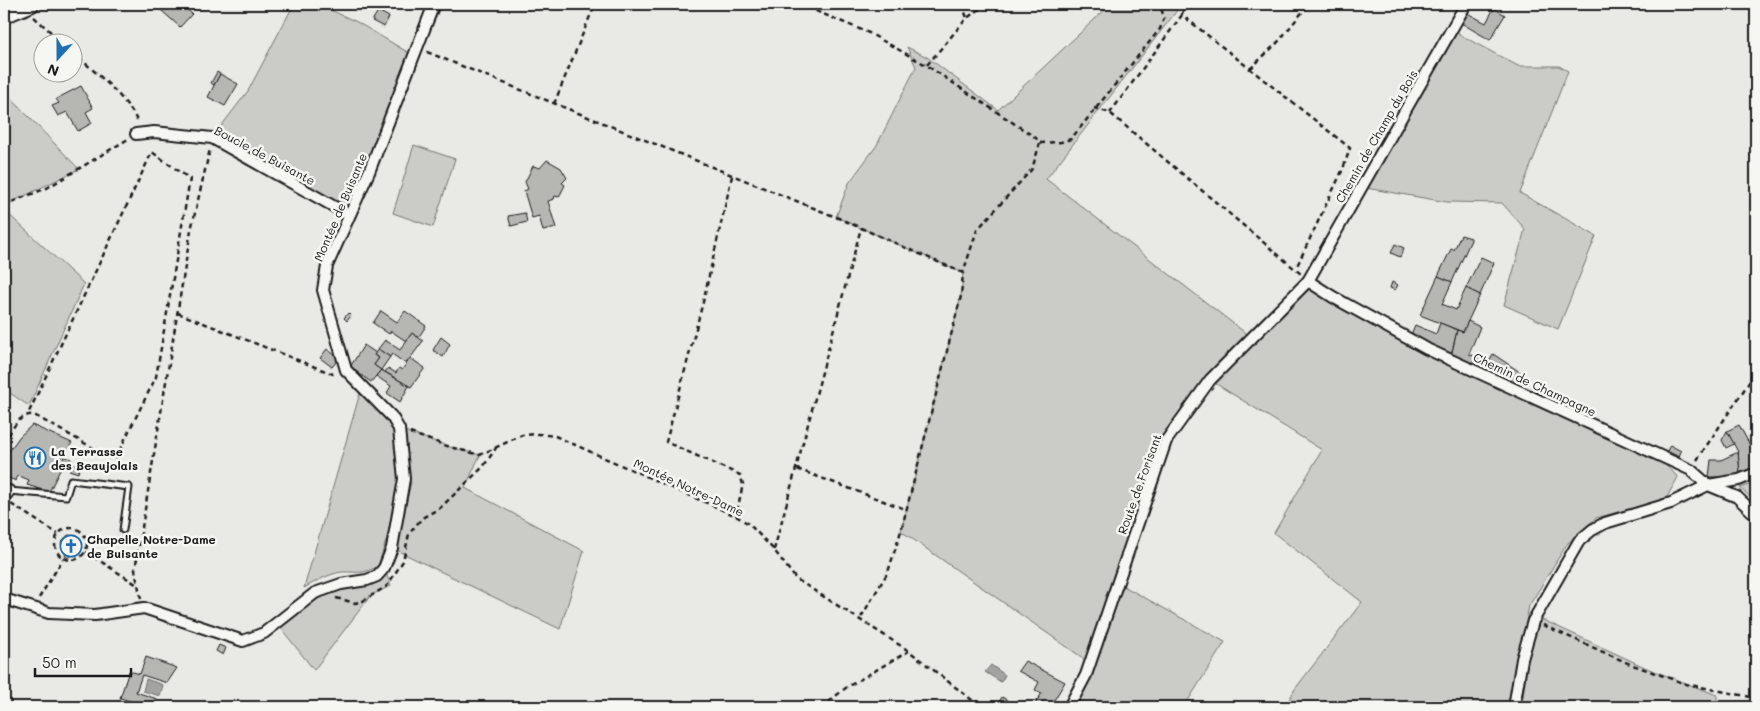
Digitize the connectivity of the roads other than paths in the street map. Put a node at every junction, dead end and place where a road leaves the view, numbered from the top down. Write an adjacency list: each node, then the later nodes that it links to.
1 (434, 4): 6 (street, Montée de Buisante)
2 (1466, 4): 7 (street, Chemin de Champ du Bois)
3 (28, 5): 4 (main road)
4 (4, 15)
5 (136, 134): 6 (street, Boucle de Buisante)
6 (349, 214): 13 (street, Montée de Buisante)
7 (1308, 281): 9 (street, Chemin de Champagne); 14 (street, Route de Forisant)
8 (1756, 473): 9 (street)
9 (1708, 485): 11 (street, Chemin de Champagne); 15 (street)
10 (5, 496): 12 (lane)
11 (1756, 514)
12 (123, 530)
13 (5, 596)
14 (1068, 707)
15 (1514, 707)

